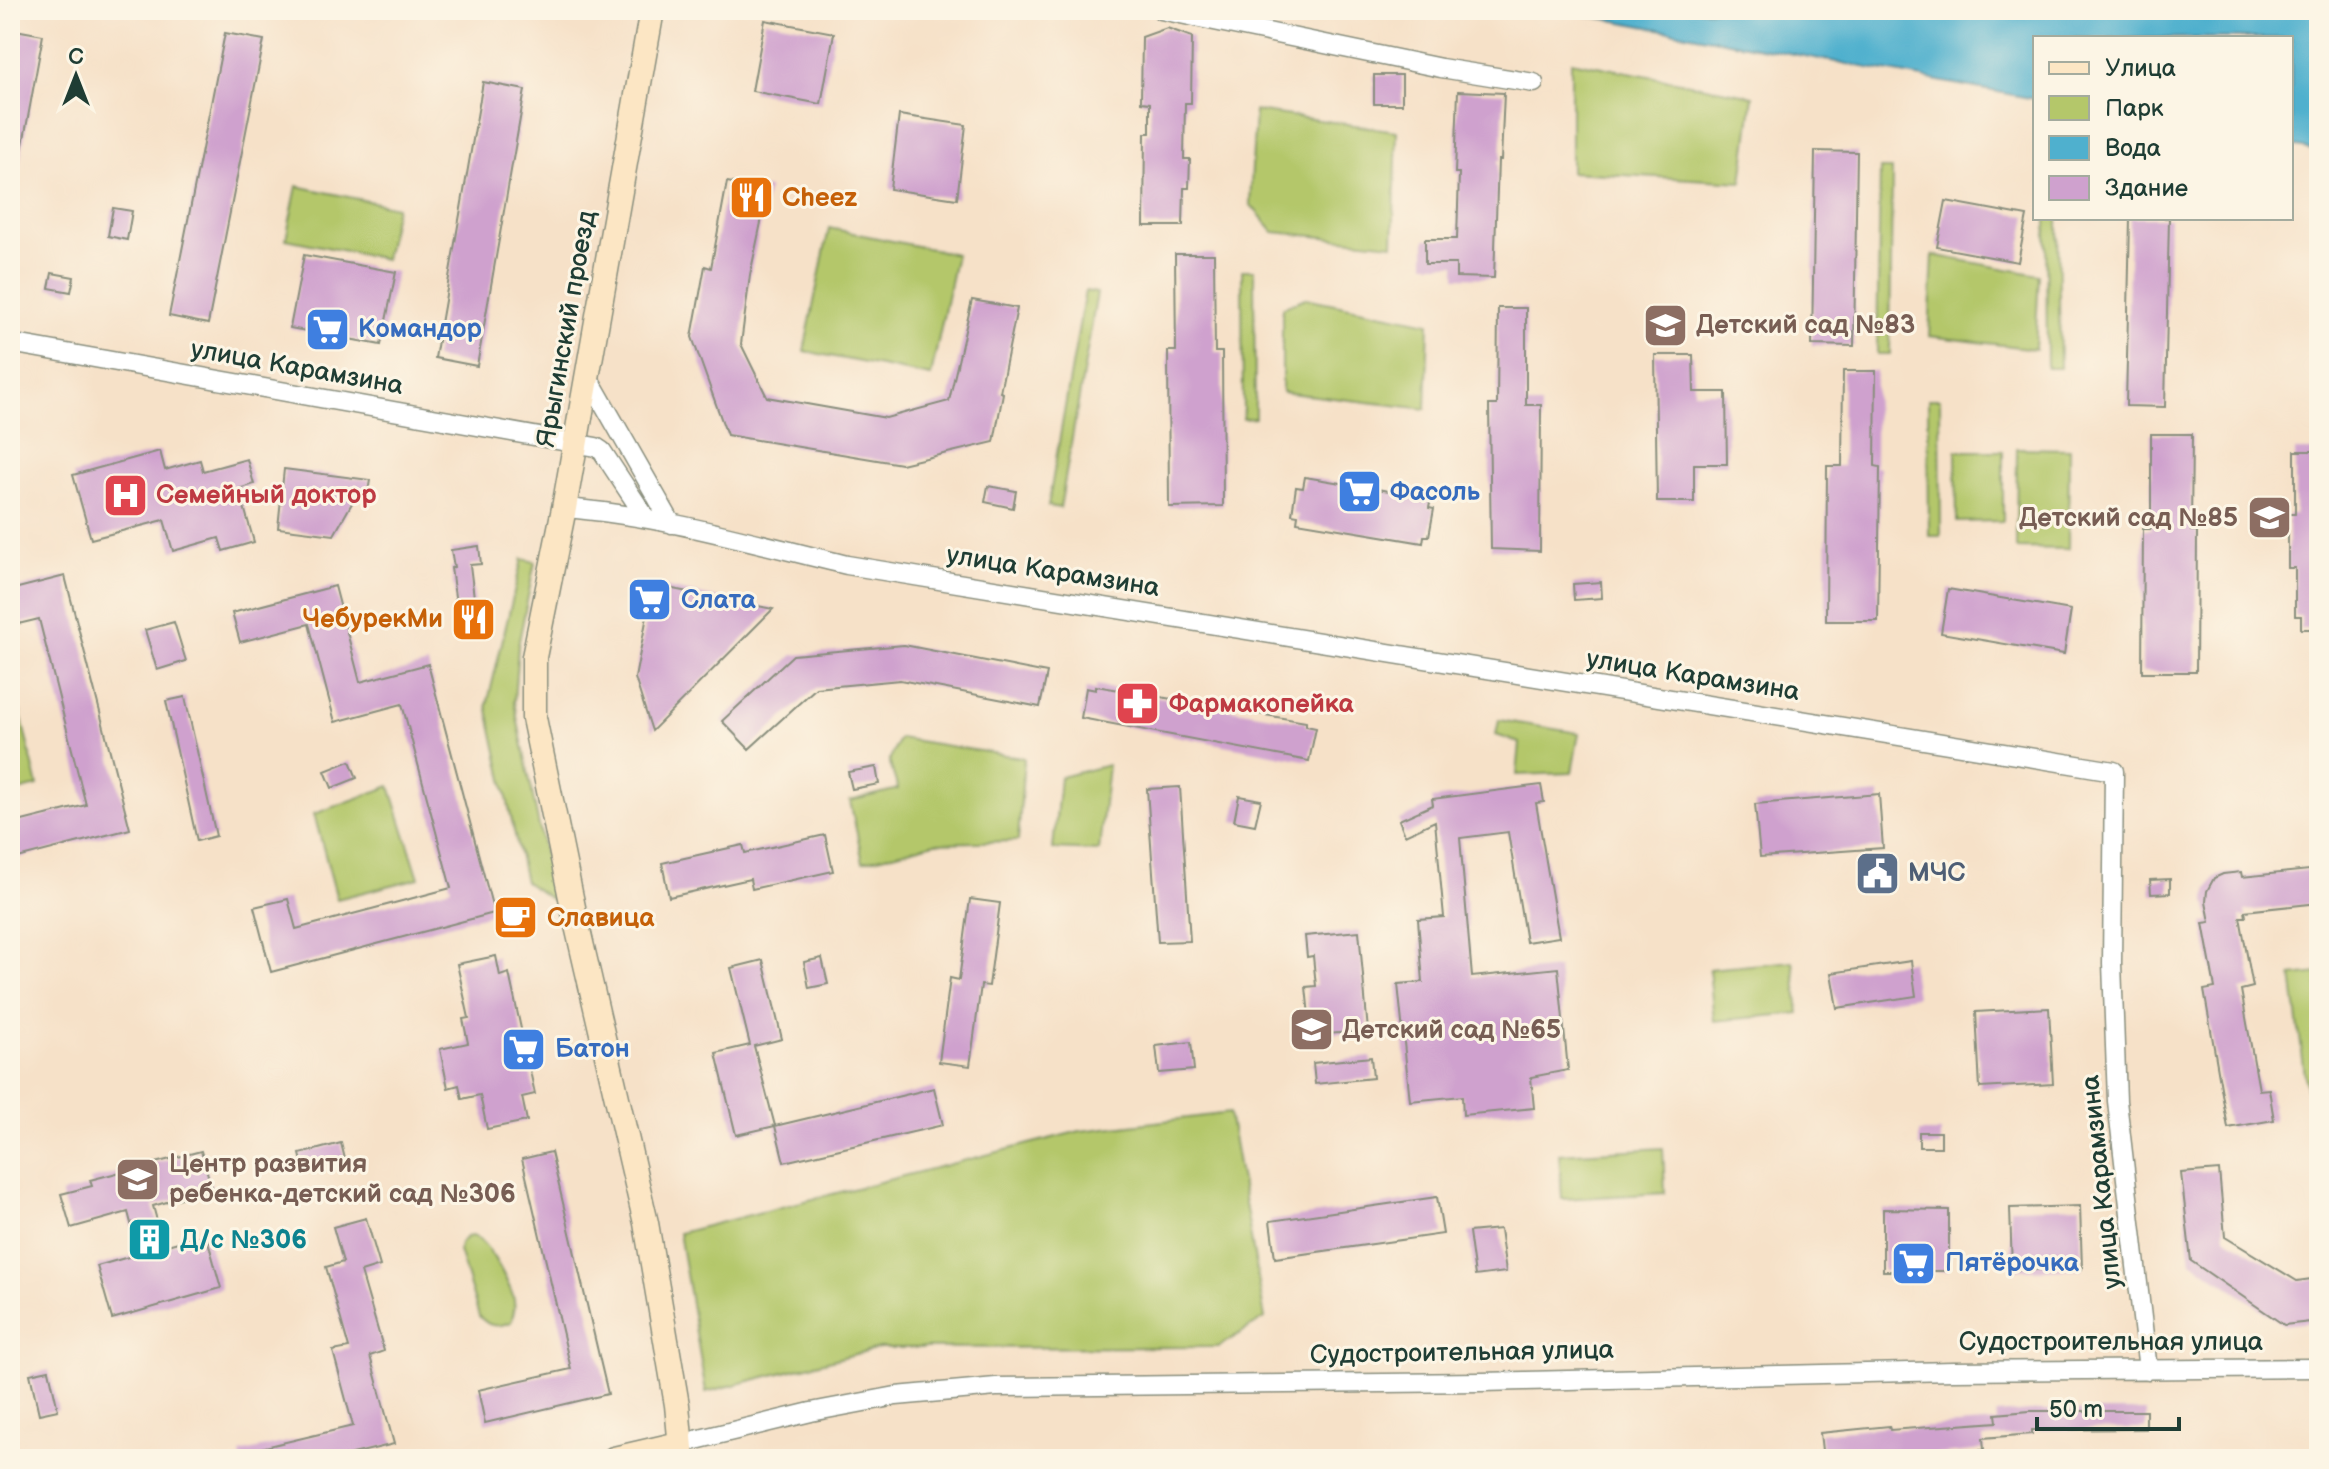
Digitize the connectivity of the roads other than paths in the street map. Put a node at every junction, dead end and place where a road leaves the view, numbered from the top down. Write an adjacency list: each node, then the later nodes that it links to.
1 (652, 10): 5 (main road, Ярыгинский проезд)
2 (1161, 10): 3 (street)
3 (1534, 83)
4 (10, 343): 6 (street, улица Карамзина)
5 (587, 375): 6 (main road, Ярыгинский проезд); 9 (street)
6 (576, 443): 7 (main road, Ярыгинский проезд); 8 (street, улица Карамзина)
7 (564, 508): 8 (street); 12 (main road, Ярыгинский проезд)
8 (646, 518): 9 (street)
9 (672, 524): 11 (street, улица Карамзина)
10 (2319, 1368): 11 (street, Судостроительная улица)
11 (2148, 1370): 12 (street, Судостроительная улица)
12 (680, 1451): 13 (main road, Судостроительная улица)
13 (614, 1459)

